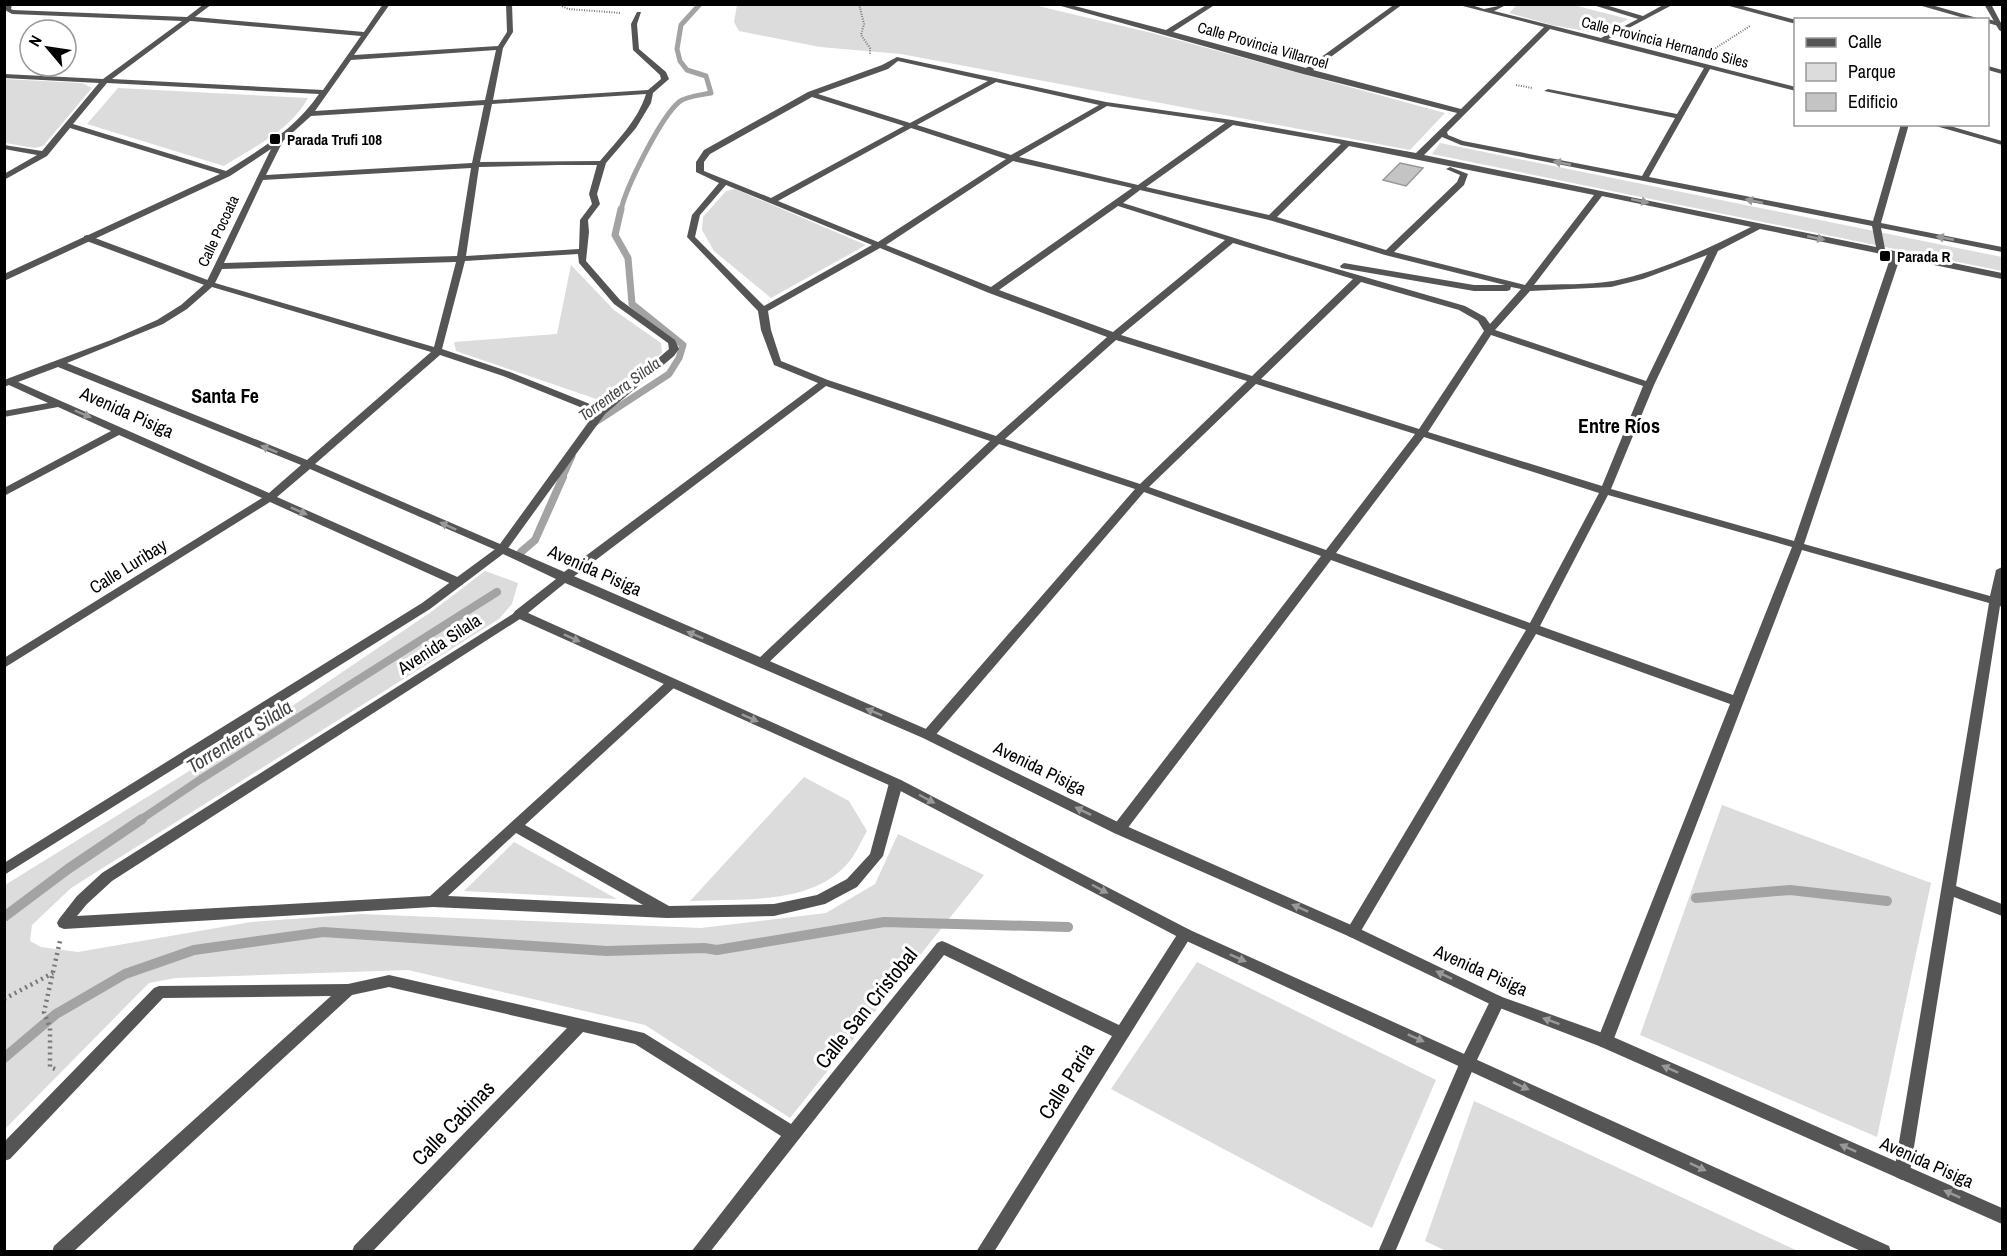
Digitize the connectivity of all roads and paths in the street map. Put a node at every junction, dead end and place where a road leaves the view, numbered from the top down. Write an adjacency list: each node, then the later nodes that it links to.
1 (209, 4): 20 (street)
2 (387, 4): 27 (street, Calle Pocoata)
3 (509, 4): 29 (street)
4 (563, 4): 18 (path)
5 (859, 4): 31 (path)
6 (1057, 4): 26 (street, Calle Provincia Villarroel)
7 (1213, 4): 26 (street)
8 (1400, 4): 34 (street)
9 (1458, 4): 17 (street, Calle Provincia Hernando Siles)
10 (1505, 4): 17 (street)
11 (1593, 4): 21 (street)
12 (1671, 4): 21 (street)
13 (1725, 4): 19 (street)
14 (1918, 4): 22 (street)
15 (1987, 4): 24 (street)
16 (8, 5): 20 (street)
17 (1482, 10): 25 (street, Calle Provincia Hernando Siles)
18 (639, 13): 42 (street)
19 (1768, 15): 23 (street); 32 (path)
20 (190, 18): 27 (street); 38 (street)
21 (1643, 18): 28 (street)
22 (1973, 18)
23 (1794, 22)
24 (2001, 26)
25 (1547, 28): 28 (street, Calle Provincia Hernando Siles); 37 (street)
26 (1168, 32): 34 (street, Calle Provincia Villarroel)
27 (365, 34): 30 (street, Calle Pocoata)
28 (1604, 39): 32 (street, Calle Provincia Hernando Siles)
29 (500, 48): 30 (street); 44 (street)
30 (348, 58): 41 (street, Calle Pocoata)
31 (897, 59): 36 (street); 43 (street)
32 (1692, 62): 33 (street, Calle Provincia Hernando Siles)
33 (1708, 66): 39 (street, Calle Provincia Hernando Siles); 48 (street)
34 (1306, 72): 46 (street, Calle Provincia Villarroel)
35 (4, 76): 38 (street)
36 (995, 80): 45 (street); 51 (street)
37 (1494, 80): 40 (path); 46 (street)
38 (105, 81): 41 (street); 50 (street)
39 (1794, 88)
40 (1548, 91): 48 (street)
41 (324, 92): 47 (street, Calle Pocoata)
42 (650, 92): 44 (street); 63 (street)
43 (812, 94): 51 (street); 68 (street)
44 (489, 102): 47 (street); 62 (street)
45 (1106, 104): 49 (street); 61 (street)
46 (1462, 112): 54 (street)
47 (309, 114): 55 (street, Calle Pocoata)
48 (1680, 117): 67 (street)
49 (1232, 122): 57 (street); 69 (street)
50 (69, 125): 59 (street); 64 (street)
51 (913, 125): 61 (street); 71 (street)
52 (1904, 126): 74 (street)
53 (1939, 126): 56 (street)
54 (1443, 132): 60 (street); 67 (street, one-way to 54)
55 (280, 140): 64 (street); 66 (street, Calle Pocoata)
56 (2002, 143)
57 (1346, 144): 60 (street); 73 (street)
58 (4, 147): 59 (street)
59 (44, 154): 65 (street)
60 (1418, 156): 70 (street); 83 (street)
61 (1012, 158): 69 (street); 78 (street)
62 (476, 164): 63 (street); 66 (street); 86 (street)
63 (602, 164): 81 (street)
64 (227, 174): 76 (street)
65 (4, 178)
66 (260, 178): 87 (street, Calle Pocoata)
67 (1645, 178): 74 (street, one-way to 67)
68 (724, 182): 71 (street); 94 (street)
69 (1138, 186): 72 (street); 73 (street)
70 (1600, 193): 75 (street, one-way to 75); 92 (street)
71 (771, 201): 78 (street)
72 (1116, 203): 77 (street); 93 (street)
73 (1271, 218): 83 (street)
74 (1876, 225): 80 (street, one-way to 74); 82 (street)
75 (1759, 226): 79 (street); 82 (street, one-way to 82)
76 (87, 238): 89 (street); 91 (street)
77 (1231, 240): 85 (street); 96 (street)
78 (879, 245): 93 (street); 94 (street)
79 (1714, 249): 92 (street); 102 (street)
80 (2002, 249)
81 (582, 251): 86 (street); 104 (street)
82 (1881, 252): 84 (street)
83 (1388, 253): 92 (street)
84 (1896, 255): 88 (street); 114 (street)
85 (1286, 257): 90 (street); 92 (street)
86 (461, 259): 87 (street); 97 (street)
87 (219, 266): 91 (street, Calle Pocoata)
88 (2002, 276)
89 (4, 278)
90 (1360, 278): 95 (street); 99 (street)
91 (210, 284): 97 (street); 98 (street, Calle Pocoata)
92 (1527, 288): 95 (street)
93 (992, 291): 96 (street)
94 (763, 310): 100 (street)
95 (1489, 331): 102 (street); 107 (street)
96 (1114, 336): 99 (street); 108 (street)
97 (437, 352): 104 (street); 109 (street, Calle Luribay)
98 (57, 363): 101 (street, Calle Pocoata); 109 (street, Avenida Pisiga, one-way to 98)
99 (1256, 380): 107 (street); 110 (street)
100 (825, 382): 108 (street); 118 (street, Avenida Silala)
101 (7, 383): 103 (street, Avenida Pisiga)
102 (1649, 385): 111 (street)
103 (60, 404): 105 (street); 106 (street, Avenida Pisiga, one-way to 106)
104 (601, 412): 115 (street)
105 (4, 414)
106 (120, 430): 112 (street); 113 (street, Avenida Pisiga)
107 (1421, 434): 111 (street); 116 (street)
108 (997, 440): 110 (street); 123 (street)
109 (307, 464): 113 (street, Calle Luribay); 115 (street, Avenida Pisiga, one-way to 109)
110 (1142, 488): 116 (street); 127 (street)
111 (1605, 491): 114 (street); 122 (street)
112 (4, 494)
113 (270, 498): 119 (street, Avenida Pisiga, one-way to 119); 124 (street, Calle Luribay)
114 (1798, 546): 120 (street); 126 (street)
115 (502, 549): 118 (street, Avenida Pisiga); 119 (street)
116 (1326, 556): 122 (street); 130 (street)
117 (2002, 570): 120 (street)
118 (564, 579): 121 (street, Avenida Silala); 123 (street, Avenida Pisiga, one-way to 118)
119 (458, 582): 131 (street)
120 (1999, 602): 132 (street)
121 (519, 614): 125 (street, one-way to 125); 136 (street, Avenida Silala)
122 (1533, 627): 126 (street); 137 (street)
123 (761, 663): 127 (street, Avenida Pisiga, one-way to 123)
124 (4, 664)
125 (672, 683): 128 (street, one-way to 128); 129 (street)
126 (1736, 701): 145 (street)
127 (928, 735): 130 (street, Avenida Pisiga, one-way to 127)
128 (896, 783): 135 (street); 138 (street, one-way to 138)
129 (515, 826): 133 (street); 135 (street)
130 (1119, 829): 137 (street, Avenida Pisiga, one-way to 130)
131 (4, 870)
132 (1948, 889): 134 (street); 150 (street)
133 (433, 901): 135 (street); 136 (street)
134 (2002, 910)
135 (667, 912)
136 (64, 923): 139 (path)
137 (1353, 932): 142 (street, Avenida Pisiga, one-way to 137)
138 (1185, 933): 144 (street, Calle Paria); 146 (street, one-way to 146)
139 (53, 973): 141 (path); 147 (path)
140 (348, 990): 143 (street); 147 (street); 152 (street)
141 (4, 999)
142 (1497, 1001): 145 (street, Avenida Pisiga, one-way to 142); 146 (street)
143 (579, 1026): 148 (street); 153 (street, Calle Cabinas)
144 (1122, 1033): 148 (street, Calle San Cristobal); 155 (street, Calle Paria)
145 (1605, 1041): 150 (street, Avenida Pisiga, one-way to 145)
146 (1468, 1062): 156 (street); 157 (street, one-way to 157)
147 (78, 1076): 149 (street)
148 (792, 1134): 154 (street, Calle San Cristobal)
149 (4, 1154)
150 (1902, 1172): 151 (street, Avenida Pisiga, one-way to 150)
151 (2002, 1216)
152 (60, 1251)
153 (360, 1251)
154 (699, 1251)
155 (984, 1251)
156 (1386, 1251)
157 (1883, 1251)

